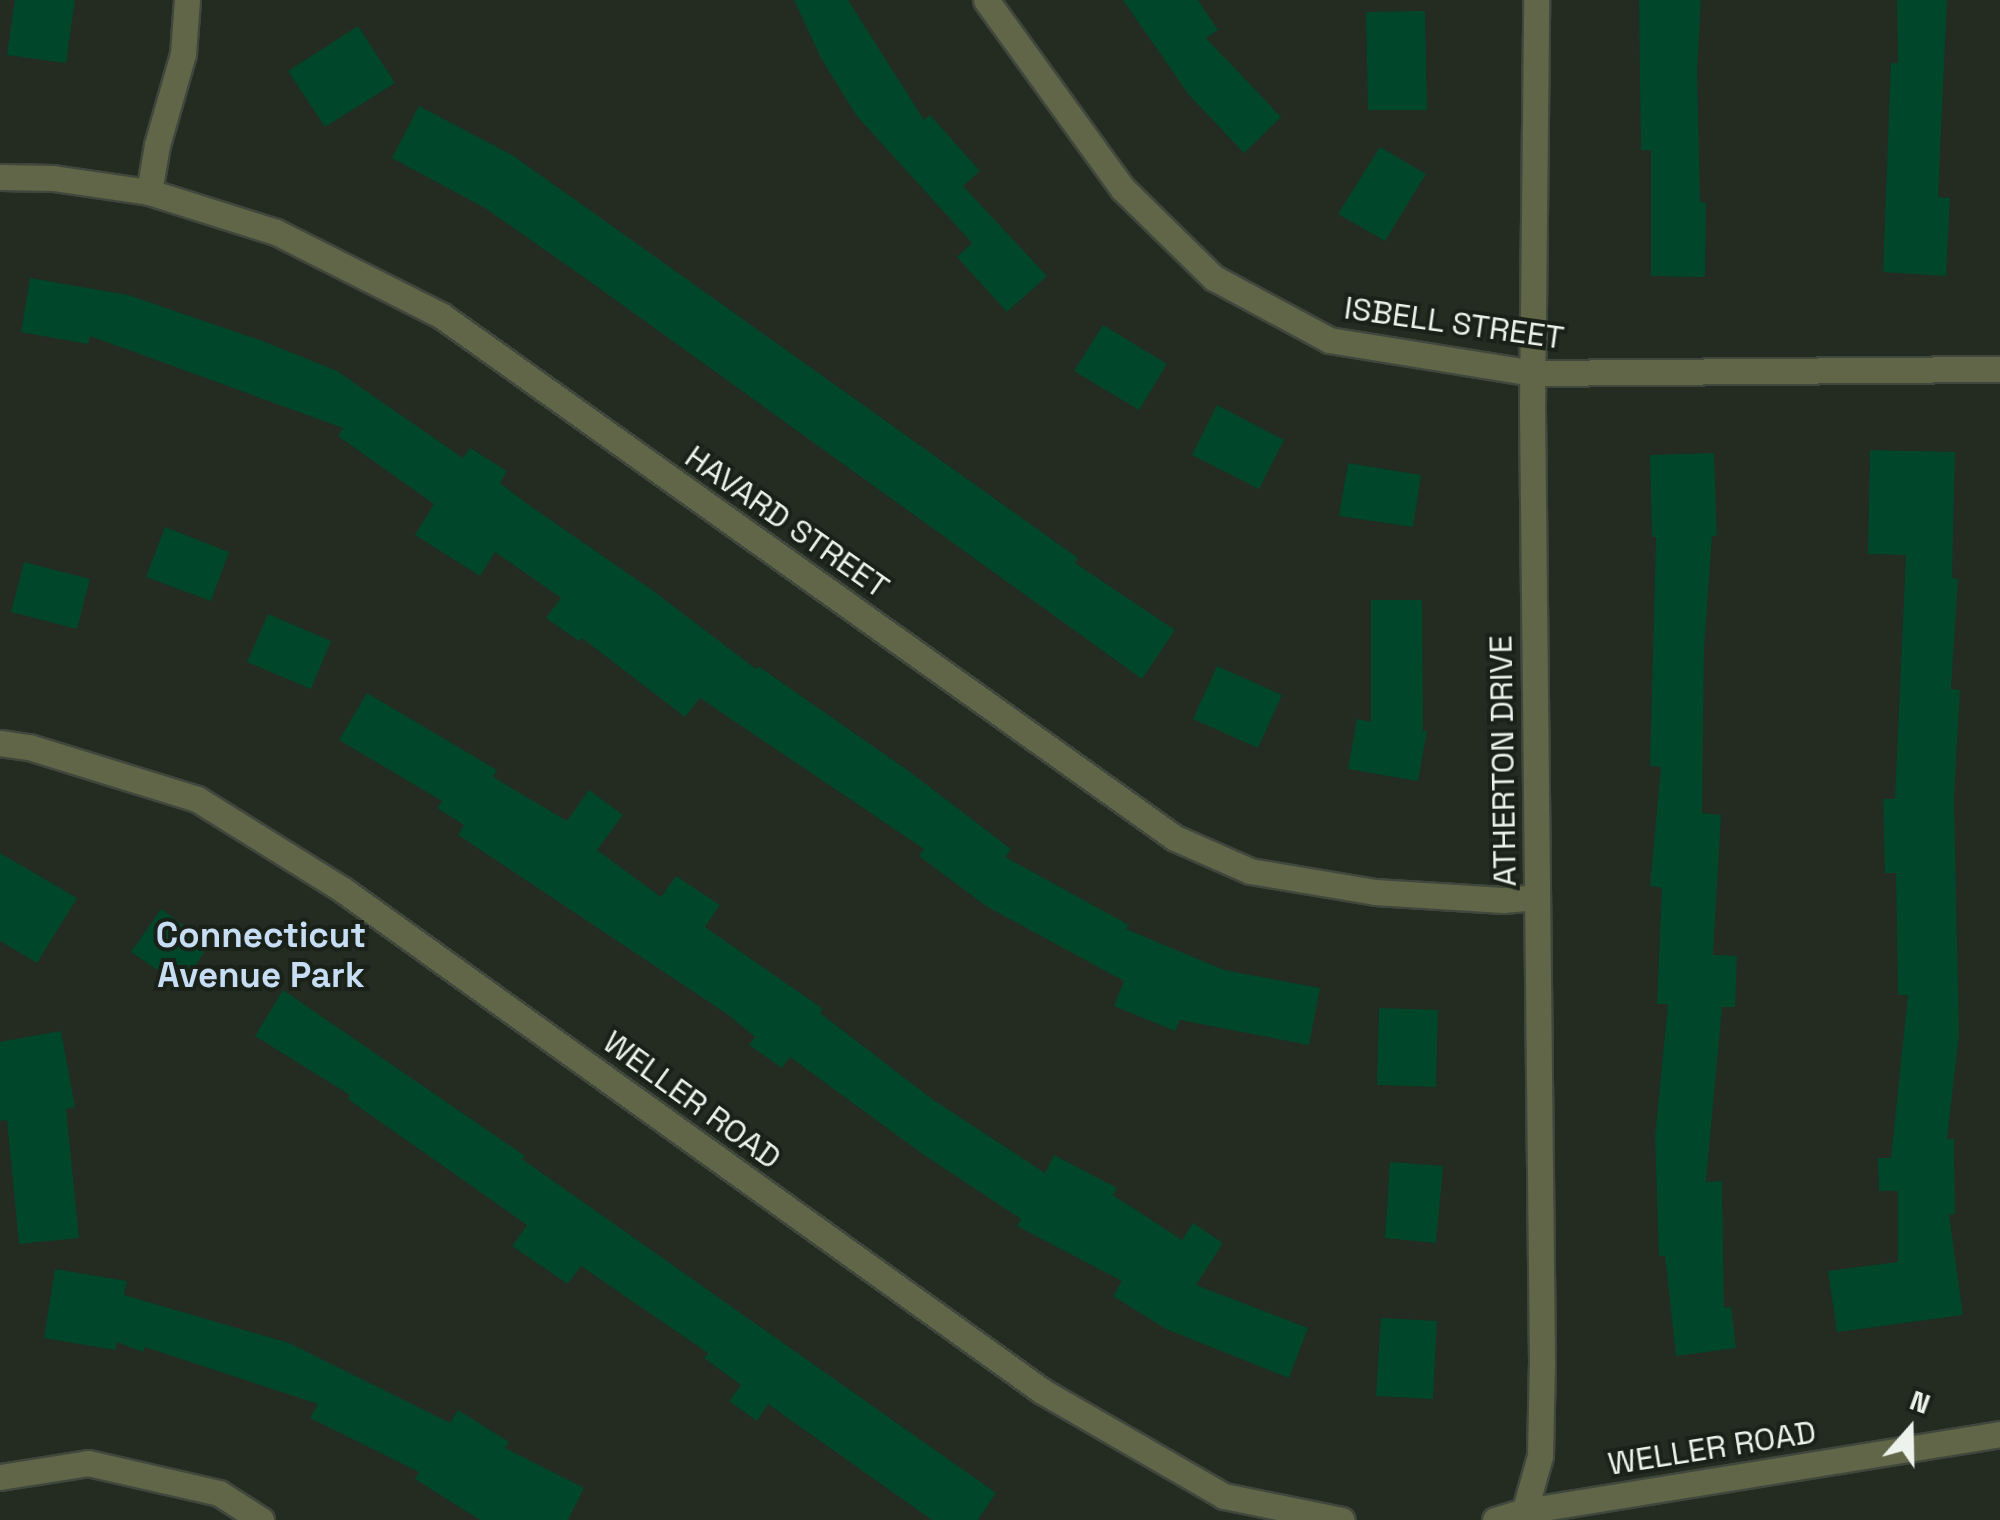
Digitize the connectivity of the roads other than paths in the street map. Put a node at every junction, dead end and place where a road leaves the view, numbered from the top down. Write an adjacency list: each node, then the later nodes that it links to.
1 (186, 0): 5 (street)
2 (986, 0): 7 (street, ISBELL STREET)
3 (1536, 0): 7 (street, ATHERTON DRIVE)
4 (0, 177): 5 (street, HAVARD STREET)
5 (148, 192): 9 (street, HAVARD STREET)
6 (2000, 369): 7 (street, ISBELL STREET)
7 (1532, 373): 9 (street, ATHERTON DRIVE)
8 (0, 743): 14 (street, WELLER ROAD)
9 (1537, 898): 12 (street, ATHERTON DRIVE)
10 (2000, 1434): 12 (street, WELLER ROAD)
11 (0, 1477): 13 (street)
12 (1524, 1516): 15 (street, WELLER ROAD)
13 (261, 1520)
14 (1342, 1520)
15 (1495, 1520)

